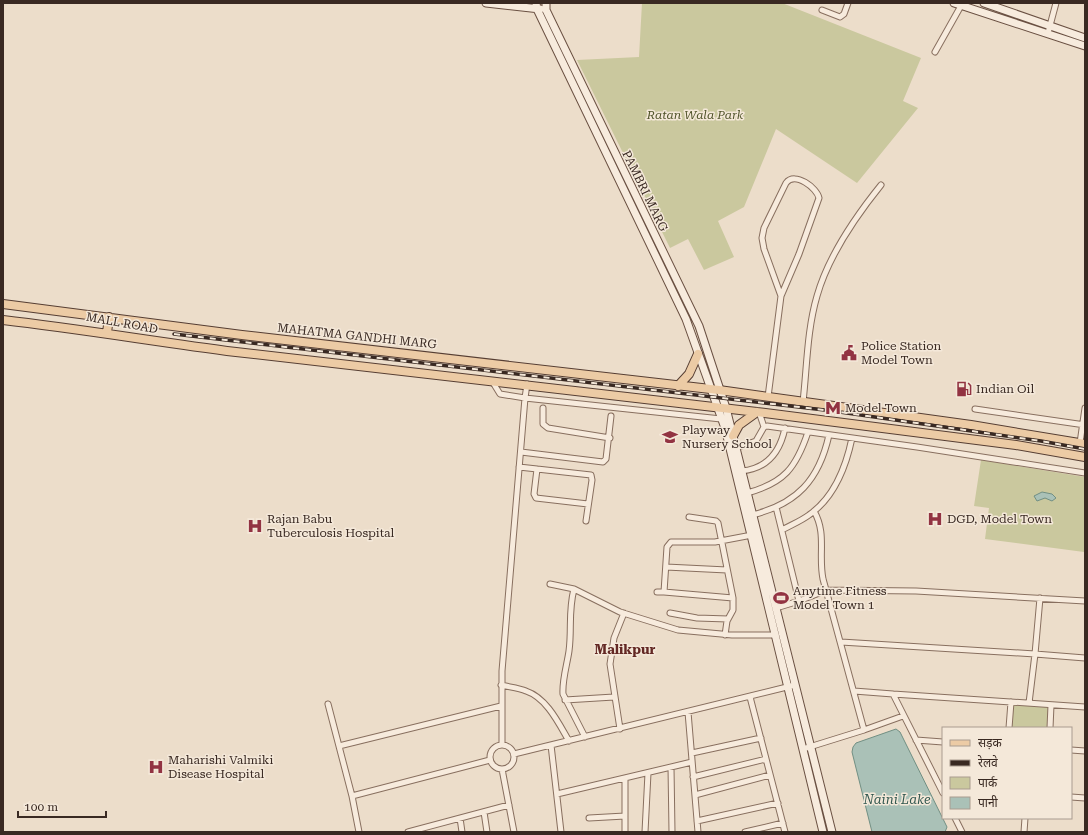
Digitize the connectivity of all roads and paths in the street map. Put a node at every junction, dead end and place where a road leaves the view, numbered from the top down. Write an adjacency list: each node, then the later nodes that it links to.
1 (486, 3): 6 (street)
2 (848, 3): 8 (street)
3 (984, 3): 9 (street)
4 (1056, 3): 9 (street)
5 (959, 4): 9 (street); 12 (street)
6 (536, 6): 7 (street); 14 (street, PAMBRI MARG)
7 (546, 6): 13 (street, PAMBRI MARG)
8 (822, 10)
9 (1048, 29): 10 (street); 11 (street)
10 (1085, 38)
11 (1085, 46)
12 (935, 52)
13 (627, 179): 14 (street); 26 (street, PAMBRI MARG)
14 (620, 182): 21 (street, PAMBRI MARG)
15 (881, 185): 29 (street)
16 (781, 296): 16 (street); 27 (street)
17 (3, 304): 18 (main road, MAHATMA GANDHI MARG)
18 (109, 317): 20 (main road); 24 (main road, MAHATMA GANDHI MARG)
19 (3, 320): 20 (main road, MALL ROAD)
20 (107, 333): 22 (main road, MALL ROAD)
21 (698, 354): 24 (main road); 25 (street, PAMBRI MARG)
22 (491, 380): 23 (main road); 28 (street)
23 (527, 384): 28 (street); 30 (main road)
24 (678, 386): 25 (main road, MAHATMA GANDHI MARG)
25 (710, 390): 26 (main road, MAHATMA GANDHI MARG); 30 (street, PAMBRI MARG)
26 (719, 390): 27 (main road); 32 (street, PAMBRI MARG)
27 (768, 397): 29 (main road)
28 (525, 398): 37 (street); 48 (street)
29 (803, 402): 46 (main road)
30 (716, 407): 32 (main road); 37 (street, PAMBRI MARG)
31 (544, 408): 44 (street)
32 (726, 408): 35 (main road); 43 (street, PAMBRI MARG)
33 (1085, 408): 38 (street)
34 (974, 409): 38 (street)
35 (758, 412): 39 (street); 43 (main road); 49 (main road)
36 (611, 416): 44 (street)
37 (721, 419): 62 (street, PAMBRI MARG)
38 (1084, 424): 46 (street)
39 (764, 427): 40 (street); 47 (street)
40 (785, 428): 41 (street); 52 (street)
41 (808, 432): 42 (street); 54 (street)
42 (829, 435): 45 (street); 56 (street)
43 (733, 436): 47 (street, PAMBRI MARG)
44 (610, 438): 48 (street)
45 (852, 438): 53 (street); 57 (street)
46 (1082, 444)
47 (736, 448): 52 (street, PAMBRI MARG)
48 (521, 452): 50 (street)
49 (1085, 457)
50 (519, 468): 51 (street); 84 (street)
51 (537, 469): 55 (street); 55 (street)
52 (741, 471): 54 (street, PAMBRI MARG)
53 (1085, 473)
54 (747, 494): 58 (street, PAMBRI MARG)
55 (588, 504): 60 (street)
56 (776, 507): 58 (street); 61 (street)
57 (814, 511): 61 (street); 68 (street)
58 (752, 515): 75 (street, PAMBRI MARG)
59 (689, 517): 63 (street)
60 (586, 521)
61 (782, 530): 73 (street)
62 (752, 535): 63 (street); 80 (street, PAMBRI MARG)
63 (722, 541): 64 (street); 65 (street)
64 (666, 567): 65 (street); 70 (street)
65 (727, 570): 71 (street)
66 (550, 584): 67 (street)
67 (574, 589): 76 (street); 90 (street)
68 (827, 590): 72 (street); 73 (street); 81 (street)
69 (657, 592): 70 (street)
70 (664, 592): 71 (street)
71 (733, 598): 78 (street)
72 (1040, 598): 74 (street); 82 (street)
73 (800, 601): 75 (street)
74 (1085, 601)
75 (776, 608): 85 (street, PAMBRI MARG)
76 (624, 613): 79 (street); 88 (street)
77 (670, 613): 78 (street)
78 (728, 619): 79 (street)
79 (725, 635): 80 (street)
80 (776, 635): 85 (street, PAMBRI MARG)
81 (841, 642): 82 (street); 86 (street)
82 (1035, 654): 83 (street); 92 (street)
83 (1085, 658)
84 (501, 686): 95 (street); 106 (street)
85 (792, 687): 89 (street); 111 (street); 112 (street)
86 (854, 691): 87 (street); 102 (street)
87 (893, 694): 91 (street); 98 (street)
88 (614, 697): 90 (street); 101 (street)
89 (750, 697): 97 (street); 104 (street)
90 (565, 700): 103 (street)
91 (1011, 702): 92 (street); 99 (street)
92 (1029, 703): 94 (street)
93 (328, 704): 110 (street)
94 (1051, 705): 96 (street); 100 (street)
95 (501, 706): 108 (street); 110 (street)
96 (1085, 707)
97 (688, 712): 101 (street); 115 (street)
98 (903, 716): 102 (street); 105 (street)
99 (1009, 727)
100 (1050, 727)
101 (620, 729): 103 (street)
102 (864, 730): 111 (street)
103 (585, 737): 106 (street)
104 (761, 738): 115 (street); 117 (street)
105 (916, 740): 107 (street); 126 (street)
106 (569, 741): 109 (street)
107 (942, 742)
108 (502, 744): 116 (street); 118 (street)
109 (551, 745): 116 (street); 127 (street)
110 (339, 746): 128 (street)
111 (811, 747): 112 (street); 155 (street)
112 (803, 749): 154 (street)
113 (1072, 750): 114 (street)
114 (1085, 751)
115 (692, 753): 119 (street)
116 (514, 754): 121 (street)
117 (766, 758): 123 (street); 124 (street)
118 (490, 760): 121 (street); 128 (street)
119 (692, 762): 120 (street); 124 (street)
120 (671, 767): 122 (street); 150 (street)
121 (502, 769): 133 (street)
122 (648, 773): 125 (street); 149 (street)
123 (770, 775): 129 (street); 132 (street)
124 (694, 777): 129 (street)
125 (625, 778): 127 (street); 135 (street)
126 (942, 788)
127 (556, 794): 147 (street)
128 (352, 796): 142 (street)
129 (695, 796): 140 (street)
130 (1072, 797): 131 (street)
131 (1085, 798)
132 (778, 803): 140 (street); 141 (street)
133 (509, 806): 134 (street); 146 (street)
134 (484, 812): 136 (street); 145 (street)
135 (625, 816): 137 (street); 148 (street)
136 (460, 818): 143 (street); 144 (street)
137 (588, 818)
138 (956, 819): 156 (street)
139 (1025, 819): 157 (street)
140 (697, 821): 151 (street)
141 (783, 823): 152 (street); 153 (street)
142 (359, 832)
143 (408, 832)
144 (462, 832)
145 (487, 832)
146 (514, 832)
147 (561, 832)
148 (625, 832)
149 (645, 832)
150 (672, 832)
151 (698, 832)
152 (745, 832)
153 (785, 832)
154 (824, 832)
155 (832, 832)
156 (962, 832)
157 (1024, 832)

